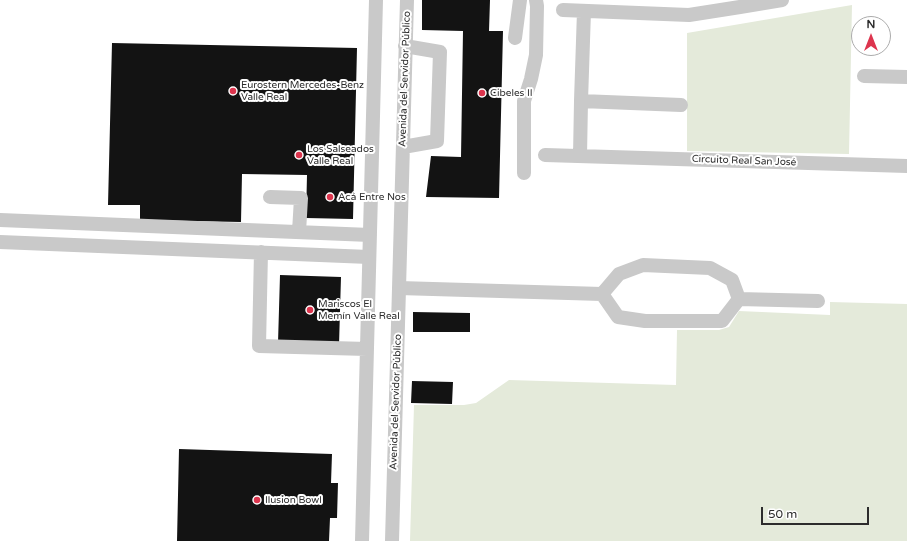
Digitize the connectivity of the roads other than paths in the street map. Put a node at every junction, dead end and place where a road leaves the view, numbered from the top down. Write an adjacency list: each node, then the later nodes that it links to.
1 (376, 0): 25 (street)
2 (407, 0): 11 (street, Avenida del Servidor Público)
3 (782, 0): 5 (street)
4 (520, 2): 6 (street); 10 (street)
5 (758, 2): 7 (street)
6 (537, 3): 20 (street)
7 (739, 4): 9 (street)
8 (563, 10): 9 (street)
9 (584, 11): 14 (street)
10 (515, 38)
11 (405, 46): 16 (street, Avenida del Servidor Público); 16 (street)
12 (864, 76): 13 (street)
13 (907, 77)
14 (581, 102): 15 (street); 18 (street)
15 (681, 105)
16 (403, 147): 30 (street, Avenida del Servidor Público)
17 (545, 155): 18 (street, Circuito Real San José)
18 (580, 156): 19 (street, Circuito Real San José)
19 (907, 166)
20 (524, 173)
21 (270, 197): 24 (street)
22 (0, 220): 23 (street)
23 (140, 226): 24 (street); 27 (street)
24 (300, 232): 25 (street)
25 (370, 235): 29 (street)
26 (0, 242): 27 (street)
27 (140, 248): 28 (street)
28 (261, 252): 29 (street); 34 (street)
29 (369, 257): 34 (street)
30 (399, 288): 31 (street); 36 (street, Avenida del Servidor Público)
31 (602, 294): 32 (street); 32 (street)
32 (740, 299): 33 (street)
33 (818, 301)
34 (367, 349): 35 (street)
35 (362, 541)
36 (392, 541)

